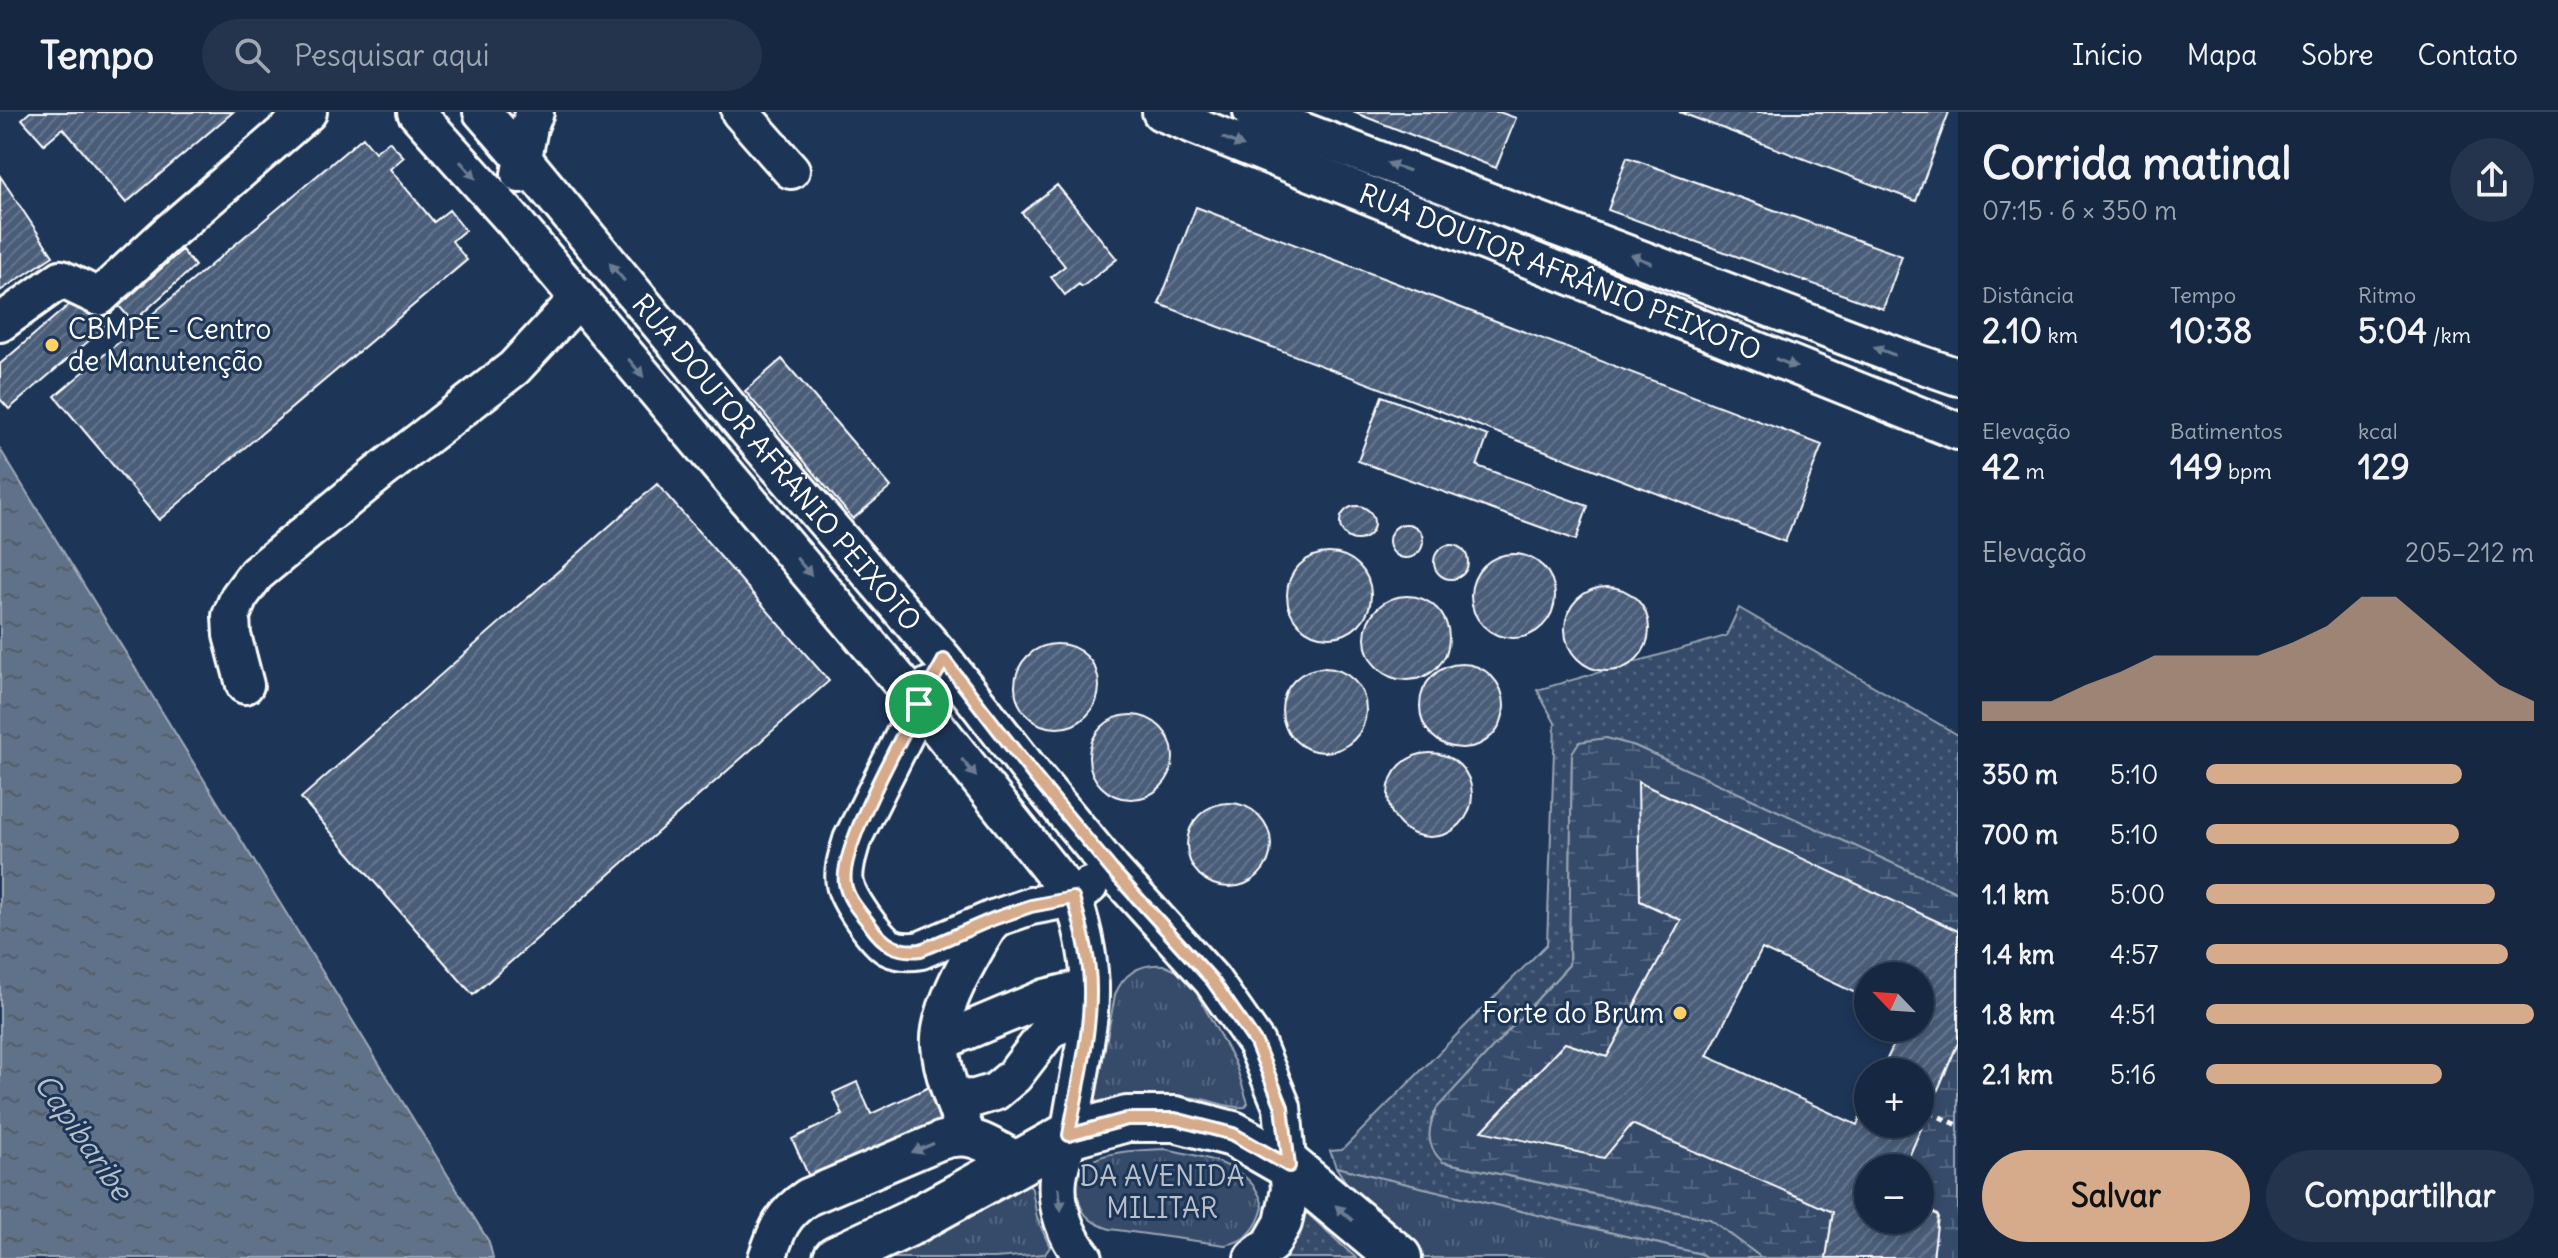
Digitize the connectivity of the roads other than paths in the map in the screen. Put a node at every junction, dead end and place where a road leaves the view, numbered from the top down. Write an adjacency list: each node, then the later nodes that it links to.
1 (308, 112): 12 (street)
2 (416, 112): 10 (street, RUA DOUTOR AFRÂNIO PEIXOTO, one-way to 10)
3 (482, 112): 8 (street, RUA DOUTOR AFRÂNIO PEIXOTO)
4 (535, 112): 8 (street)
5 (740, 112): 9 (street)
6 (1161, 112): 14 (street, RUA DOUTOR AFRÂNIO PEIXOTO, one-way to 14)
7 (1252, 112): 13 (street, RUA DOUTOR AFRÂNIO PEIXOTO, one-way to 7)
8 (523, 159): 10 (street); 15 (street, RUA DOUTOR AFRÂNIO PEIXOTO, one-way to 8)
9 (791, 170)
10 (512, 219): 11 (street, RUA DOUTOR AFRÂNIO PEIXOTO)
11 (578, 299): 16 (street); 17 (street, RUA DOUTOR AFRÂNIO PEIXOTO, one-way to 17)
12 (0, 323)
13 (1958, 377)
14 (1958, 431)
15 (944, 660): 17 (street); 18 (street, RUA DOUTOR AFRÂNIO PEIXOTO)
16 (245, 685)
17 (919, 704): 19 (street, RUA DOUTOR AFRÂNIO PEIXOTO, one-way to 19); 20 (street)
18 (1112, 870): 19 (street); 28 (street, RUA DOUTOR AFRÂNIO PEIXOTO)
19 (1073, 898): 20 (street); 21 (street, RUA DOUTOR AFRÂNIO PEIXOTO)
20 (993, 919): 23 (street)
21 (1090, 1001): 22 (street); 25 (street, RUA DOUTOR AFRÂNIO PEIXOTO)
22 (1047, 1013): 23 (street); 24 (street)
23 (940, 1042): 24 (street)
24 (953, 1099): 26 (street)
25 (1069, 1135): 27 (main road); 28 (main road); 31 (street, RUA DOUTOR AFRÂNIO PEIXOTO, one-way to 31)
26 (967, 1136): 27 (street); 29 (street, one-way to 29)
27 (1021, 1163): 30 (main road)
28 (1289, 1166): 32 (street, RUA DOUTOR AFRÂNIO PEIXOTO); 33 (main road, one-way to 28)
29 (767, 1258)
30 (836, 1258)
31 (1084, 1258)
32 (1253, 1258)
33 (1399, 1258)

